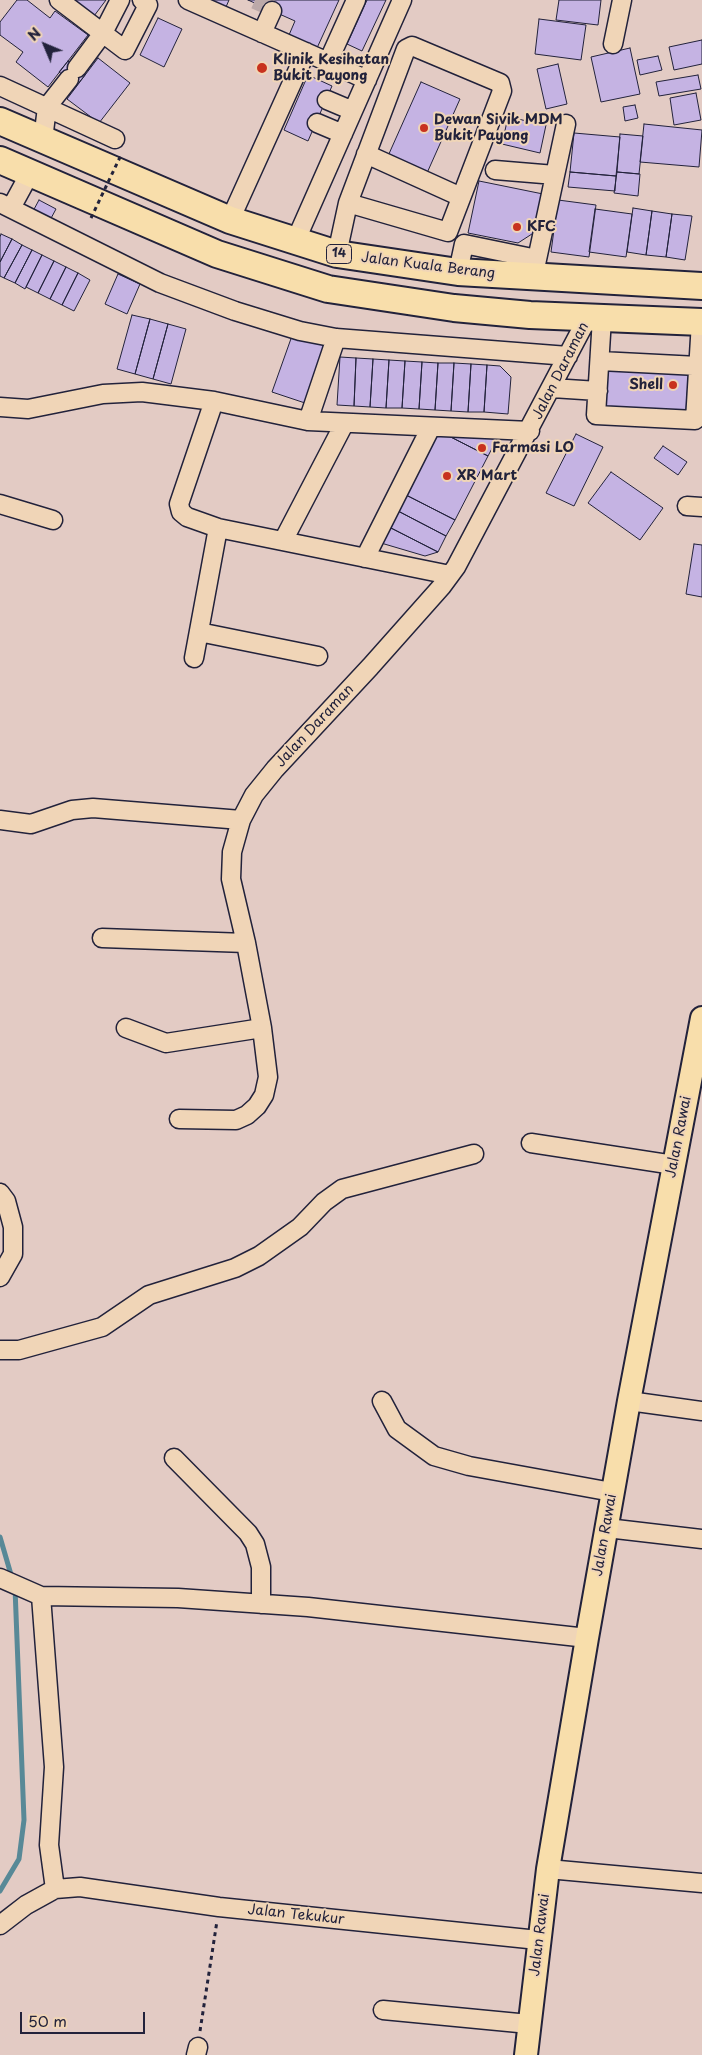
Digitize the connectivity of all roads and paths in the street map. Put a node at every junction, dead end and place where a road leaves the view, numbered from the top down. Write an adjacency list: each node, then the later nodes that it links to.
1 (59, 0): 9 (street)
2 (120, 0): 9 (street)
3 (142, 0): 9 (street)
4 (188, 0): 10 (street)
5 (356, 0): 13 (street)
6 (402, 0): 14 (street)
7 (622, 0): 11 (street)
8 (272, 11): 10 (street)
9 (103, 33): 17 (street)
10 (262, 33): 12 (street)
11 (613, 44)
12 (306, 52): 13 (street); 34 (street)
13 (328, 62): 14 (street)
14 (367, 80): 18 (street)
15 (0, 86): 17 (street)
16 (327, 100): 18 (street)
17 (47, 107): 23 (street); 24 (street)
18 (353, 111): 22 (street)
19 (0, 121): 23 (highway, Jalan Kuala Berang / 14)
20 (316, 123): 22 (street)
21 (566, 124): 29 (street)
22 (343, 134): 35 (street)
23 (44, 140): 34 (highway, Jalan Kuala Berang / 14)
24 (118, 146): 33 (path, bridge)
25 (366, 154): 30 (street); 30 (street); 31 (street)
26 (0, 160): 28 (highway)
27 (495, 170): 29 (street)
28 (30, 173): 32 (street); 39 (highway)
29 (555, 175): 37 (street)
30 (461, 197): 31 (street)
31 (348, 203): 36 (street)
32 (6, 205): 41 (street)
33 (91, 218)
34 (230, 220): 35 (highway, Jalan Kuala Berang / 14)
35 (296, 242): 36 (highway, Jalan Kuala Berang / 14)
36 (337, 254): 37 (highway, Jalan Kuala Berang / 14)
37 (535, 268): 38 (highway, Jalan Kuala Berang / 14)
38 (702, 286)
39 (595, 317): 40 (highway); 42 (street, Jalan Daraman); 43 (street)
40 (701, 322): 44 (street)
41 (336, 338): 42 (street); 49 (street)
42 (568, 356): 45 (street, Jalan Daraman)
43 (600, 361): 44 (street); 46 (street)
44 (698, 366): 46 (street)
45 (552, 388): 46 (street); 52 (street, Jalan Daraman)
46 (598, 391)
47 (214, 401): 48 (street); 49 (street); 55 (street)
48 (0, 407)
49 (308, 421): 50 (street)
50 (344, 424): 51 (street); 56 (street)
51 (431, 427): 52 (street); 57 (street)
52 (530, 431): 58 (street, Jalan Daraman)
53 (0, 504): 54 (street)
54 (53, 520)
55 (218, 528): 56 (street); 59 (street)
56 (283, 540): 57 (street)
57 (365, 558): 58 (street)
58 (450, 575): 63 (street, Jalan Daraman)
59 (199, 632): 60 (street); 61 (street)
60 (318, 656)
61 (194, 658)
62 (0, 820): 63 (street)
63 (241, 820): 65 (street, Jalan Daraman)
64 (102, 938): 65 (street)
65 (246, 943): 68 (street, Jalan Daraman)
66 (702, 1018): 72 (main road, Jalan Rawai)
67 (126, 1028): 68 (street)
68 (262, 1028): 69 (street, Jalan Daraman)
69 (180, 1119)
70 (531, 1142): 72 (street)
71 (474, 1154): 75 (street)
72 (674, 1165): 77 (main road, Jalan Rawai)
73 (0, 1193): 74 (street)
74 (0, 1277)
75 (0, 1350)
76 (382, 1400): 80 (street)
77 (629, 1401): 78 (street); 80 (main road, Jalan Rawai)
78 (702, 1411)
79 (174, 1458): 85 (street)
80 (612, 1492): 81 (main road, Jalan Rawai)
81 (607, 1528): 82 (street); 86 (main road, Jalan Rawai)
82 (702, 1538)
83 (0, 1578): 84 (street)
84 (41, 1596): 85 (street); 89 (street)
85 (261, 1604): 86 (street)
86 (587, 1638): 87 (main road, Jalan Rawai)
87 (548, 1869): 88 (street); 92 (main road, Jalan Rawai)
88 (702, 1883)
89 (55, 1889): 90 (street, Jalan Tekukur); 91 (street)
90 (219, 1907): 92 (street, Jalan Tekukur); 95 (path)
91 (0, 1924)
92 (538, 1940): 94 (main road, Jalan Rawai)
93 (383, 2010): 94 (street)
94 (529, 2024): 96 (main road, Jalan Rawai)
95 (197, 2051)
96 (526, 2055)

